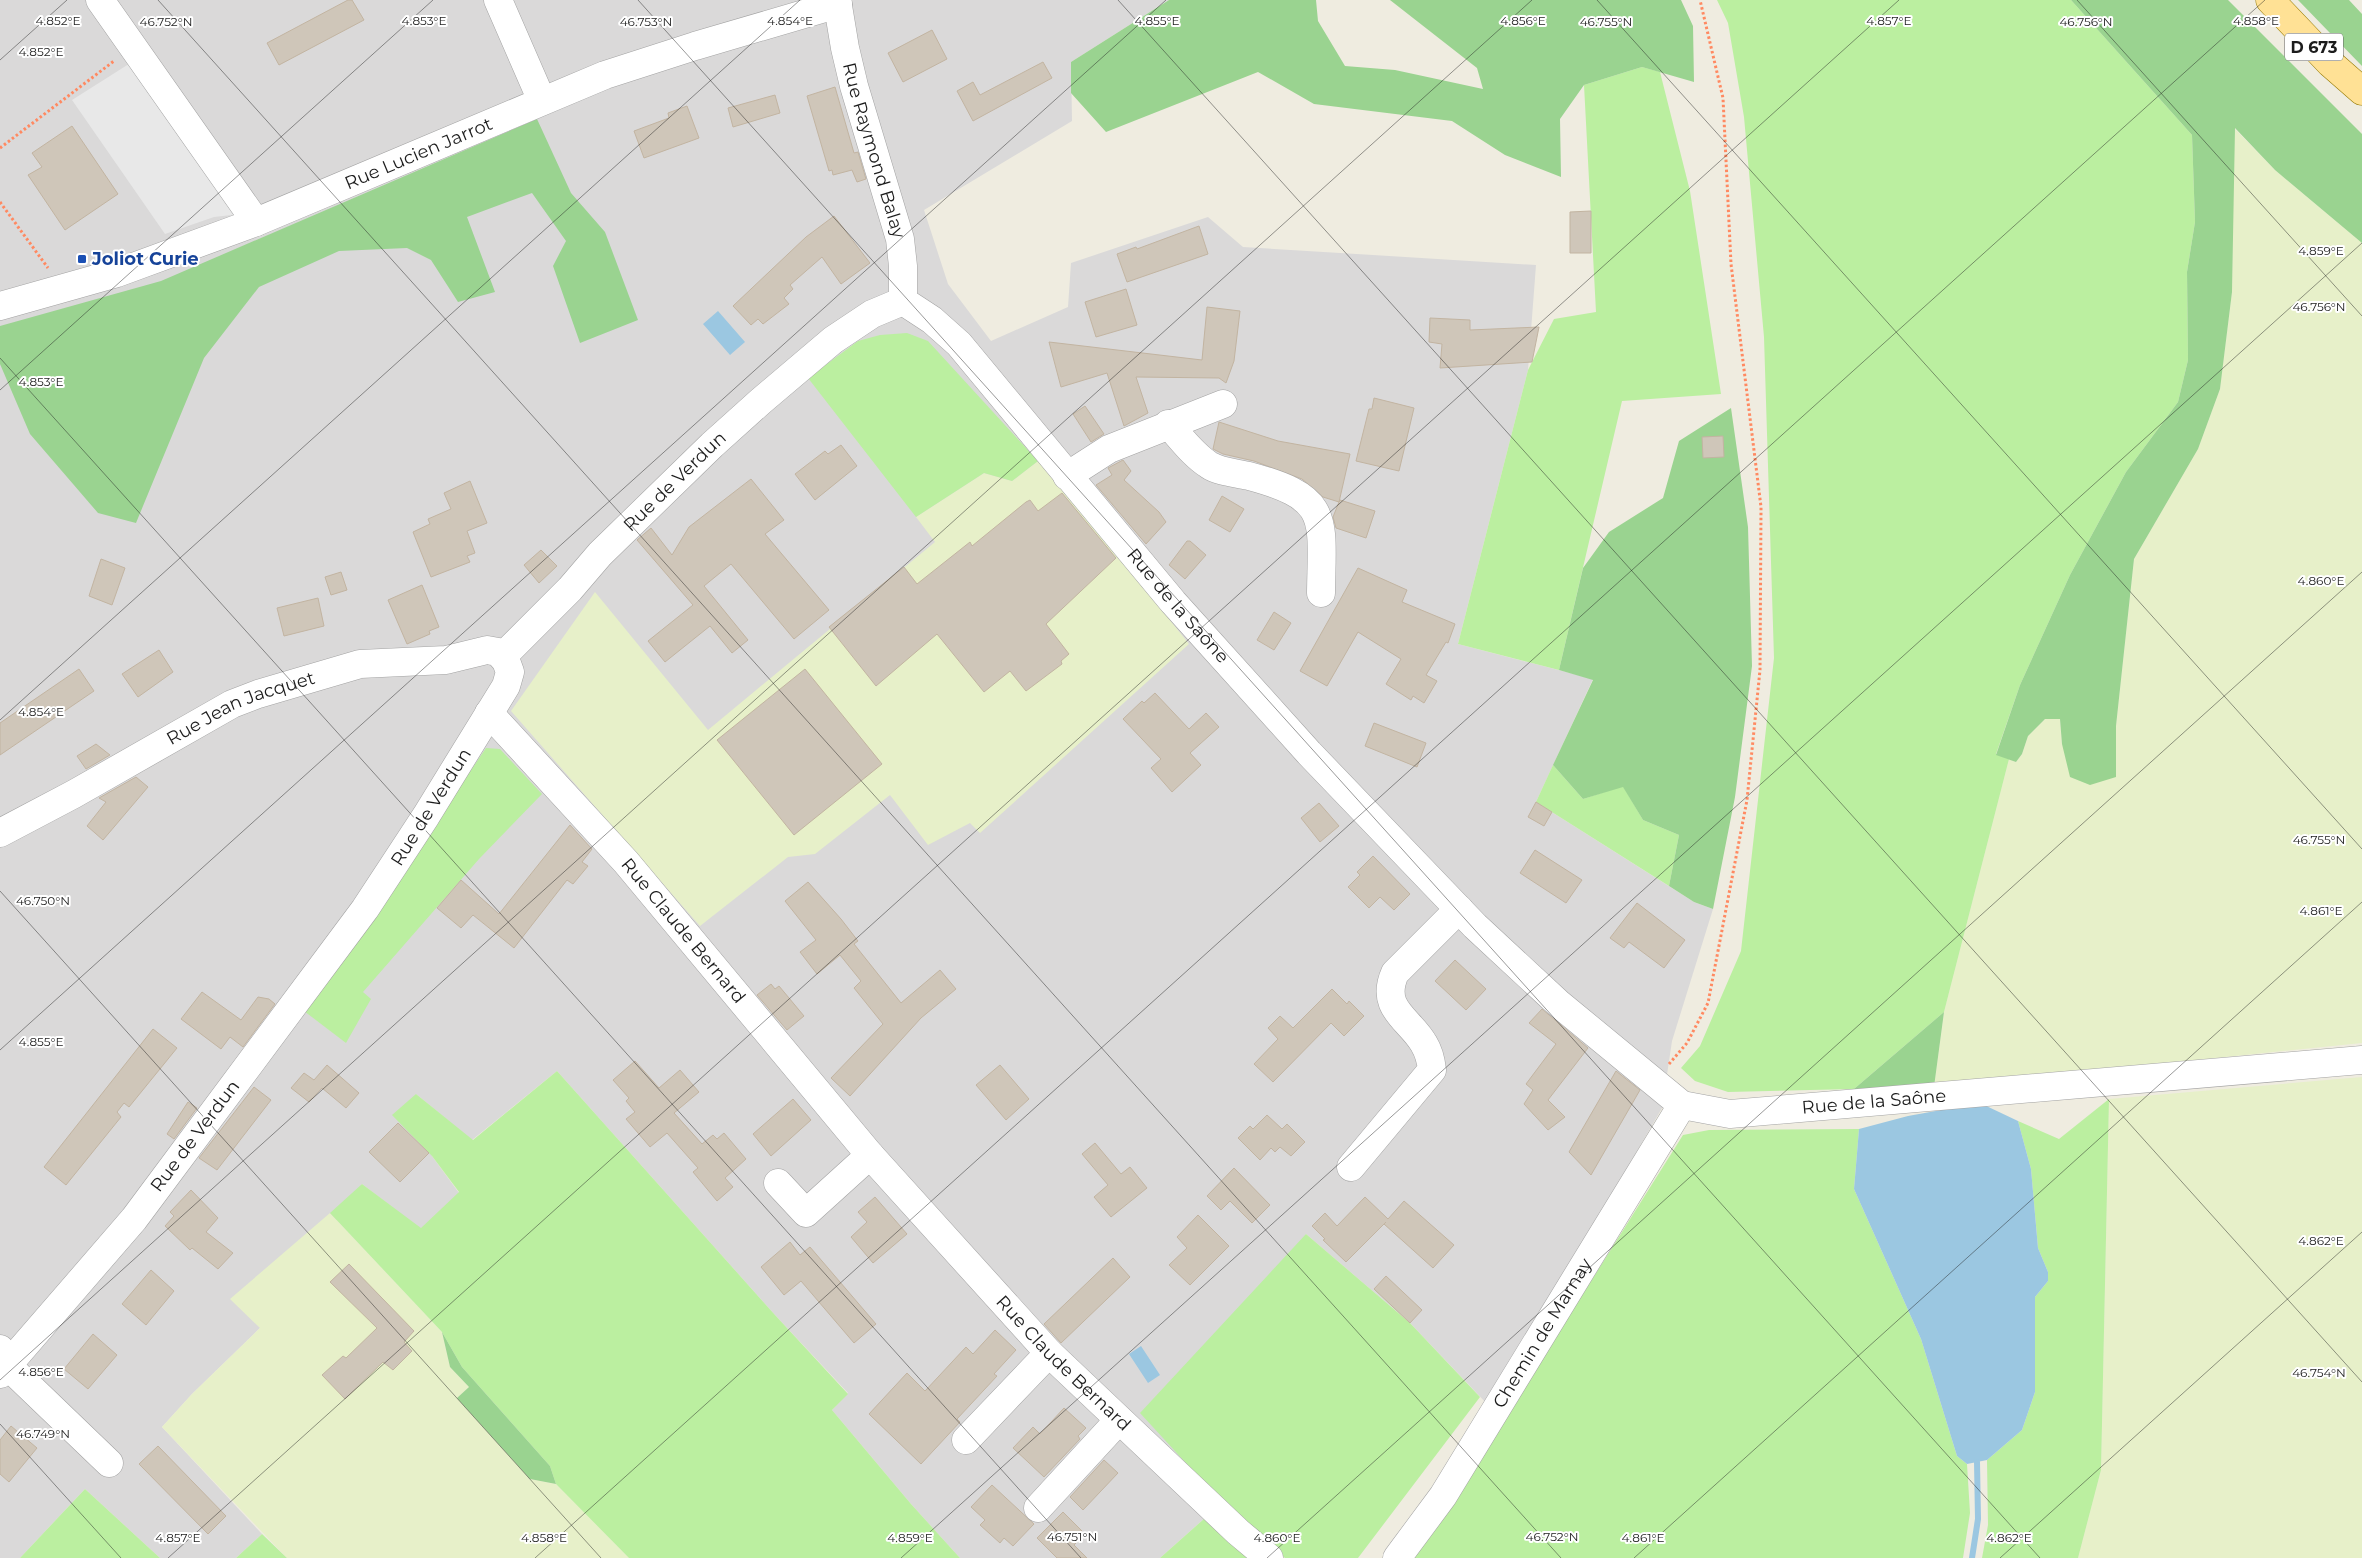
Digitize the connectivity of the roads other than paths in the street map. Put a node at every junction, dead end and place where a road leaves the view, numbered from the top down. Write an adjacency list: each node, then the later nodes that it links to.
1 (100, 0): 7 (street)
2 (498, 0): 6 (street)
3 (2270, 0): 5 (main road, D 673)
4 (838, 2): 6 (street, Rue Lucien Jarrot); 8 (street, Rue Raymond Balay)
5 (2362, 91)
6 (542, 101): 7 (street, Rue Lucien Jarrot)
7 (256, 222): 9 (street, Rue Lucien Jarrot)
8 (903, 300): 12 (street, Rue de la Saône); 14 (street, Rue de Verdun)
9 (0, 306)
10 (1223, 404): 11 (street)
11 (1168, 424): 12 (street); 13 (street)
12 (1067, 476): 17 (street, Rue de la Saône)
13 (1320, 593)
14 (502, 656): 15 (street, Rue de Verdun); 16 (street, Rue Jean Jacquet)
15 (490, 713): 20 (street, Rue Claude Bernard); 24 (street, Rue de Verdun)
16 (0, 833)
17 (1459, 909): 19 (street, Rue de la Saône); 21 (street)
18 (2362, 1060): 19 (street, Rue de la Saône)
19 (1682, 1105): 30 (street, Chemin de Marnay)
20 (870, 1155): 22 (street); 23 (street, Rue Claude Bernard)
21 (1351, 1167)
22 (778, 1183)
23 (1049, 1353): 25 (street, Rue Claude Bernard); 26 (street)
24 (2, 1363): 27 (street)
25 (1119, 1420): 28 (street); 29 (street, Rue Claude Bernard)
26 (966, 1440)
27 (109, 1463)
28 (1038, 1508)
29 (1269, 1558)
30 (1397, 1558)

